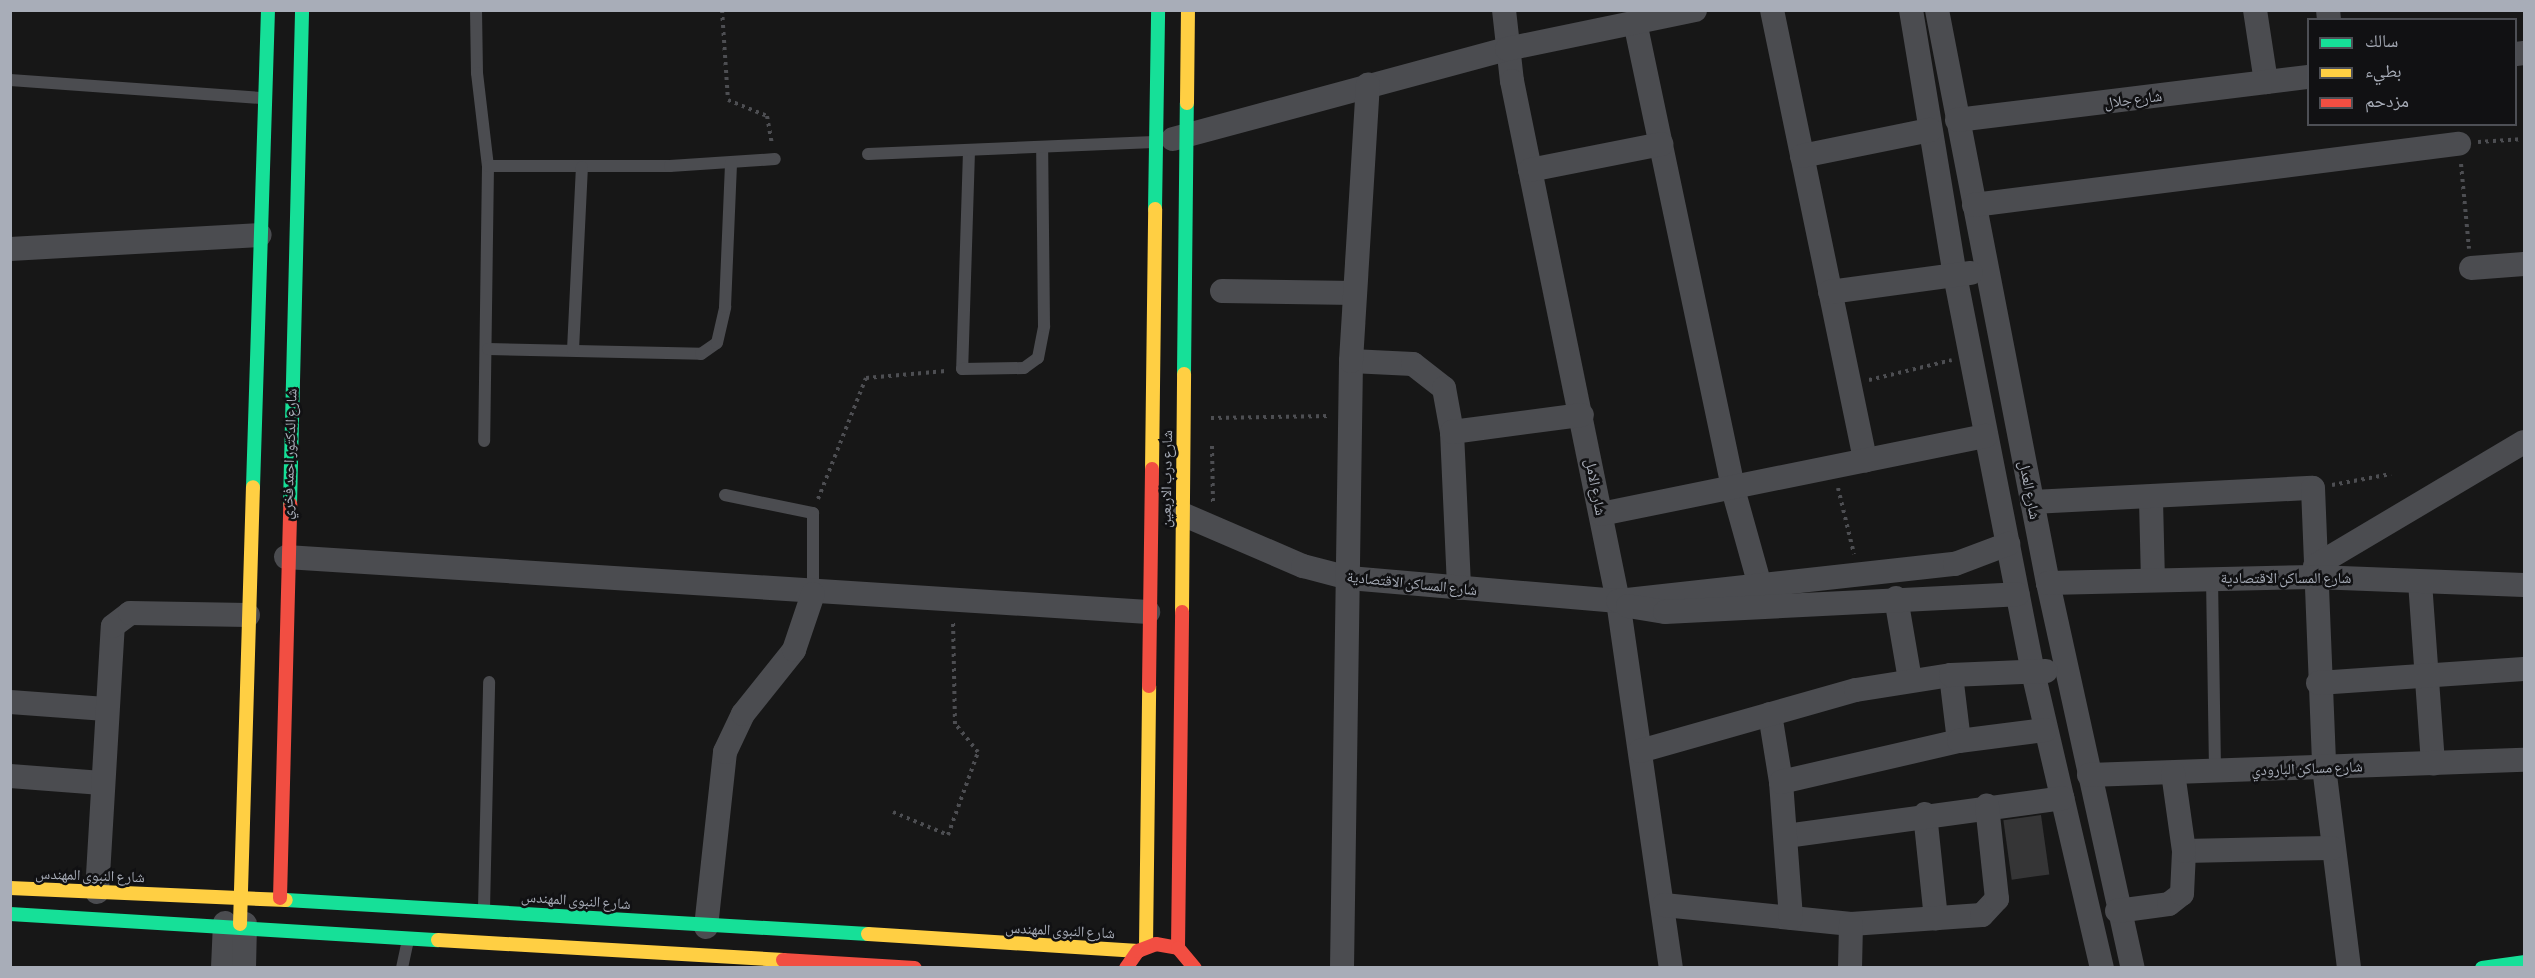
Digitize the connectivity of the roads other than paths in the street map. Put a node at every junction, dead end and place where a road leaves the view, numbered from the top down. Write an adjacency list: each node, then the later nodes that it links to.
1 (476, 10): 31 (lane)
2 (1158, 10): 22 (main road, شارع درب الاربعين)
3 (1188, 10): 21 (main road, شارع درب الاربعين)
4 (1504, 10): 13 (street, شارع الامل)
5 (1695, 10): 12 (street)
6 (1772, 10): 28 (street)
7 (1911, 10): 20 (street)
8 (1937, 10): 19 (street, شارع العدل)
9 (2255, 10): 16 (street)
10 (268, 15): 11 (main road); 18 (main road, شارع الدكتور احمد فخري)
11 (302, 16): 49 (main road, شارع الدكتور احمد فخري)
12 (1635, 22): 13 (street); 23 (street)
13 (1507, 49): 17 (street); 33 (street, شارع الامل)
14 (2307, 77): 16 (street, شارع جلال)
15 (10, 80): 18 (lane)
16 (2266, 82): 19 (street, شارع جلال)
17 (1368, 85): 21 (street); 43 (street)
18 (266, 99): 35 (main road, شارع الدكتور احمد فخري)
19 (1957, 120): 34 (street, شارع العدل)
20 (1930, 130): 28 (street); 40 (street)
21 (1186, 136): 22 (street); 58 (main road, شارع درب الاربعين)
22 (1155, 142): 25 (lane); 75 (main road, شارع درب الاربعين)
23 (1661, 144): 33 (street); 54 (street)
24 (2459, 144): 34 (street)
25 (1042, 147): 26 (lane); 26 (lane)
26 (969, 151): 27 (lane)
27 (868, 154)
28 (1802, 156): 42 (street)
29 (775, 159): 30 (lane)
30 (731, 164): 32 (lane); 45 (lane)
31 (488, 165): 32 (lane); 44 (lane)
32 (582, 167): 45 (lane)
33 (1530, 170): 47 (street, شارع الامل)
34 (1974, 205): 39 (street, شارع العدل)
35 (260, 235): 36 (street); 49 (main road, شارع الدكتور احمد فخري)
36 (10, 249)
37 (2524, 264): 38 (street)
38 (2471, 268)
39 (1986, 271): 40 (street); 57 (street, شارع العدل)
40 (1955, 276): 42 (street); 50 (street)
41 (1222, 291): 43 (street)
42 (1830, 292): 53 (street)
43 (1355, 293): 46 (street)
44 (488, 349): 45 (lane); 51 (lane)
45 (573, 350)
46 (1352, 361): 48 (street); 63 (street)
47 (1582, 415): 48 (street); 59 (street, شارع الامل)
48 (1452, 432): 70 (street)
49 (272, 433): 61 (main road, شارع الدكتور احمد فخري); 76 (main road, شارع الدكتور احمد فخري)
50 (1986, 436): 53 (street); 60 (street)
51 (483, 441)
52 (2524, 442): 62 (street)
53 (1865, 461): 54 (street)
54 (1733, 489): 59 (street); 69 (street)
55 (725, 495): 71 (lane)
56 (2151, 500): 57 (street); 62 (street); 65 (street)
57 (2032, 502): 67 (street, شارع العدل)
58 (1182, 514): 63 (street, شارع المساكن الاقتصادية); 123 (main road, شارع درب الاربعين)
59 (1601, 514): 74 (street, شارع الامل)
60 (2008, 544): 69 (street, شارع المساكن الاقتصادية); 72 (street)
61 (286, 557): 71 (street); 101 (main road, شارع الدكتور احمد فخري)
62 (2315, 571): 64 (street, شارع المساكن الاقتصادية); 66 (street, شارع المساكن الاقتصادية); 84 (street)
63 (1349, 578): 70 (street, شارع المساكن الاقتصادية); 132 (street)
64 (2212, 578): 65 (street, شارع المساكن الاقتصادية); 94 (lane)
65 (2153, 580): 67 (street, شارع المساكن الاقتصادية)
66 (2420, 582): 68 (street, شارع المساكن الاقتصادية); 81 (street)
67 (2048, 583): 77 (street, شارع العدل)
68 (2524, 585)
69 (1760, 586): 74 (street, شارع المساكن الاقتصادية)
70 (1459, 588): 74 (street, شارع المساكن الاقتصادية)
71 (813, 594): 75 (street); 121 (street)
72 (2018, 594): 73 (street, شارع المساكن الاقتصادية); 79 (street)
73 (1896, 598): 74 (street, شارع المساكن الاقتصادية); 82 (street)
74 (1617, 601): 90 (street, شارع الامل)
75 (1148, 612): 124 (main road, شارع درب الاربعين)
76 (248, 615): 86 (street); 100 (main road, شارع الدكتور احمد فخري)
77 (2066, 669): 79 (street); 96 (street, شارع العدل)
78 (2524, 669): 81 (street)
79 (2032, 672): 80 (street); 88 (street)
80 (1951, 675): 82 (street); 89 (street)
81 (2426, 676): 84 (street); 92 (street)
82 (1910, 680): 87 (street)
83 (489, 682): 114 (lane)
84 (2318, 683): 93 (street)
85 (10, 702): 86 (street)
86 (106, 709): 99 (street)
87 (1770, 714): 90 (street); 98 (street)
88 (2045, 730): 89 (street); 102 (street)
89 (1959, 741): 98 (street)
90 (1640, 751): 113 (street, شارع الامل)
91 (2524, 760): 92 (street, شارع مساكن البارودي)
92 (2433, 764): 93 (street, شارع مساكن البارودي)
93 (2324, 767): 94 (street, شارع مساكن البارودي); 106 (street)
94 (2215, 771): 95 (street, شارع مساكن البارودي)
95 (2173, 773): 96 (street, شارع مساكن البارودي); 107 (street)
96 (2089, 775): 115 (street, شارع العدل)
97 (10, 776): 99 (street)
98 (1781, 782): 105 (street)
99 (102, 783): 109 (street)
100 (245, 789): 101 (main road); 110 (main road, شارع الدكتور احمد فخري)
101 (282, 789): 111 (main road, شارع الدكتور احمد فخري)
102 (2062, 798): 103 (street); 135 (street)
103 (1987, 806): 104 (street); 118 (street)
104 (1925, 814): 105 (street); 118 (street)
105 (1786, 836): 117 (street)
106 (2332, 848): 107 (street); 137 (street)
107 (2184, 851): 115 (street)
108 (10, 888): 109 (main road, شارع النبوى المهندس)
109 (97, 892): 110 (main road, شارع النبوى المهندس)
110 (241, 896): 111 (main road, شارع النبوى المهندس); 119 (main road, شارع الدكتور احمد فخري)
111 (280, 898): 112 (main road, شارع النبوى المهندس)
112 (410, 904): 114 (main road, شارع النبوى المهندس); 122 (main road)
113 (1664, 905): 117 (street); 133 (street, شارع الامل)
114 (484, 910): 121 (main road, شارع النبوى المهندس)
115 (2117, 910): 136 (street, شارع العدل)
116 (10, 914): 119 (main road)
117 (1791, 918): 120 (street)
118 (1936, 918): 120 (street)
119 (237, 924): 122 (main road); 126 (street); 127 (street)
120 (1851, 924): 134 (street)
121 (706, 927): 124 (main road, شارع النبوى المهندس)
122 (409, 933): 128 (lane); 129 (main road)
123 (1178, 948): 124 (main road, شارع النبوى المهندس); 131 (main road)
124 (1142, 949): 130 (main road)
125 (2524, 962): 138 (main road)
126 (223, 968)
127 (244, 968)
128 (402, 968)
129 (915, 968)
130 (1126, 968)
131 (1195, 968)
132 (1342, 968)
133 (1671, 968)
134 (1850, 968)
135 (2102, 968)
136 (2133, 968)
137 (2349, 968)
138 (2482, 968)

